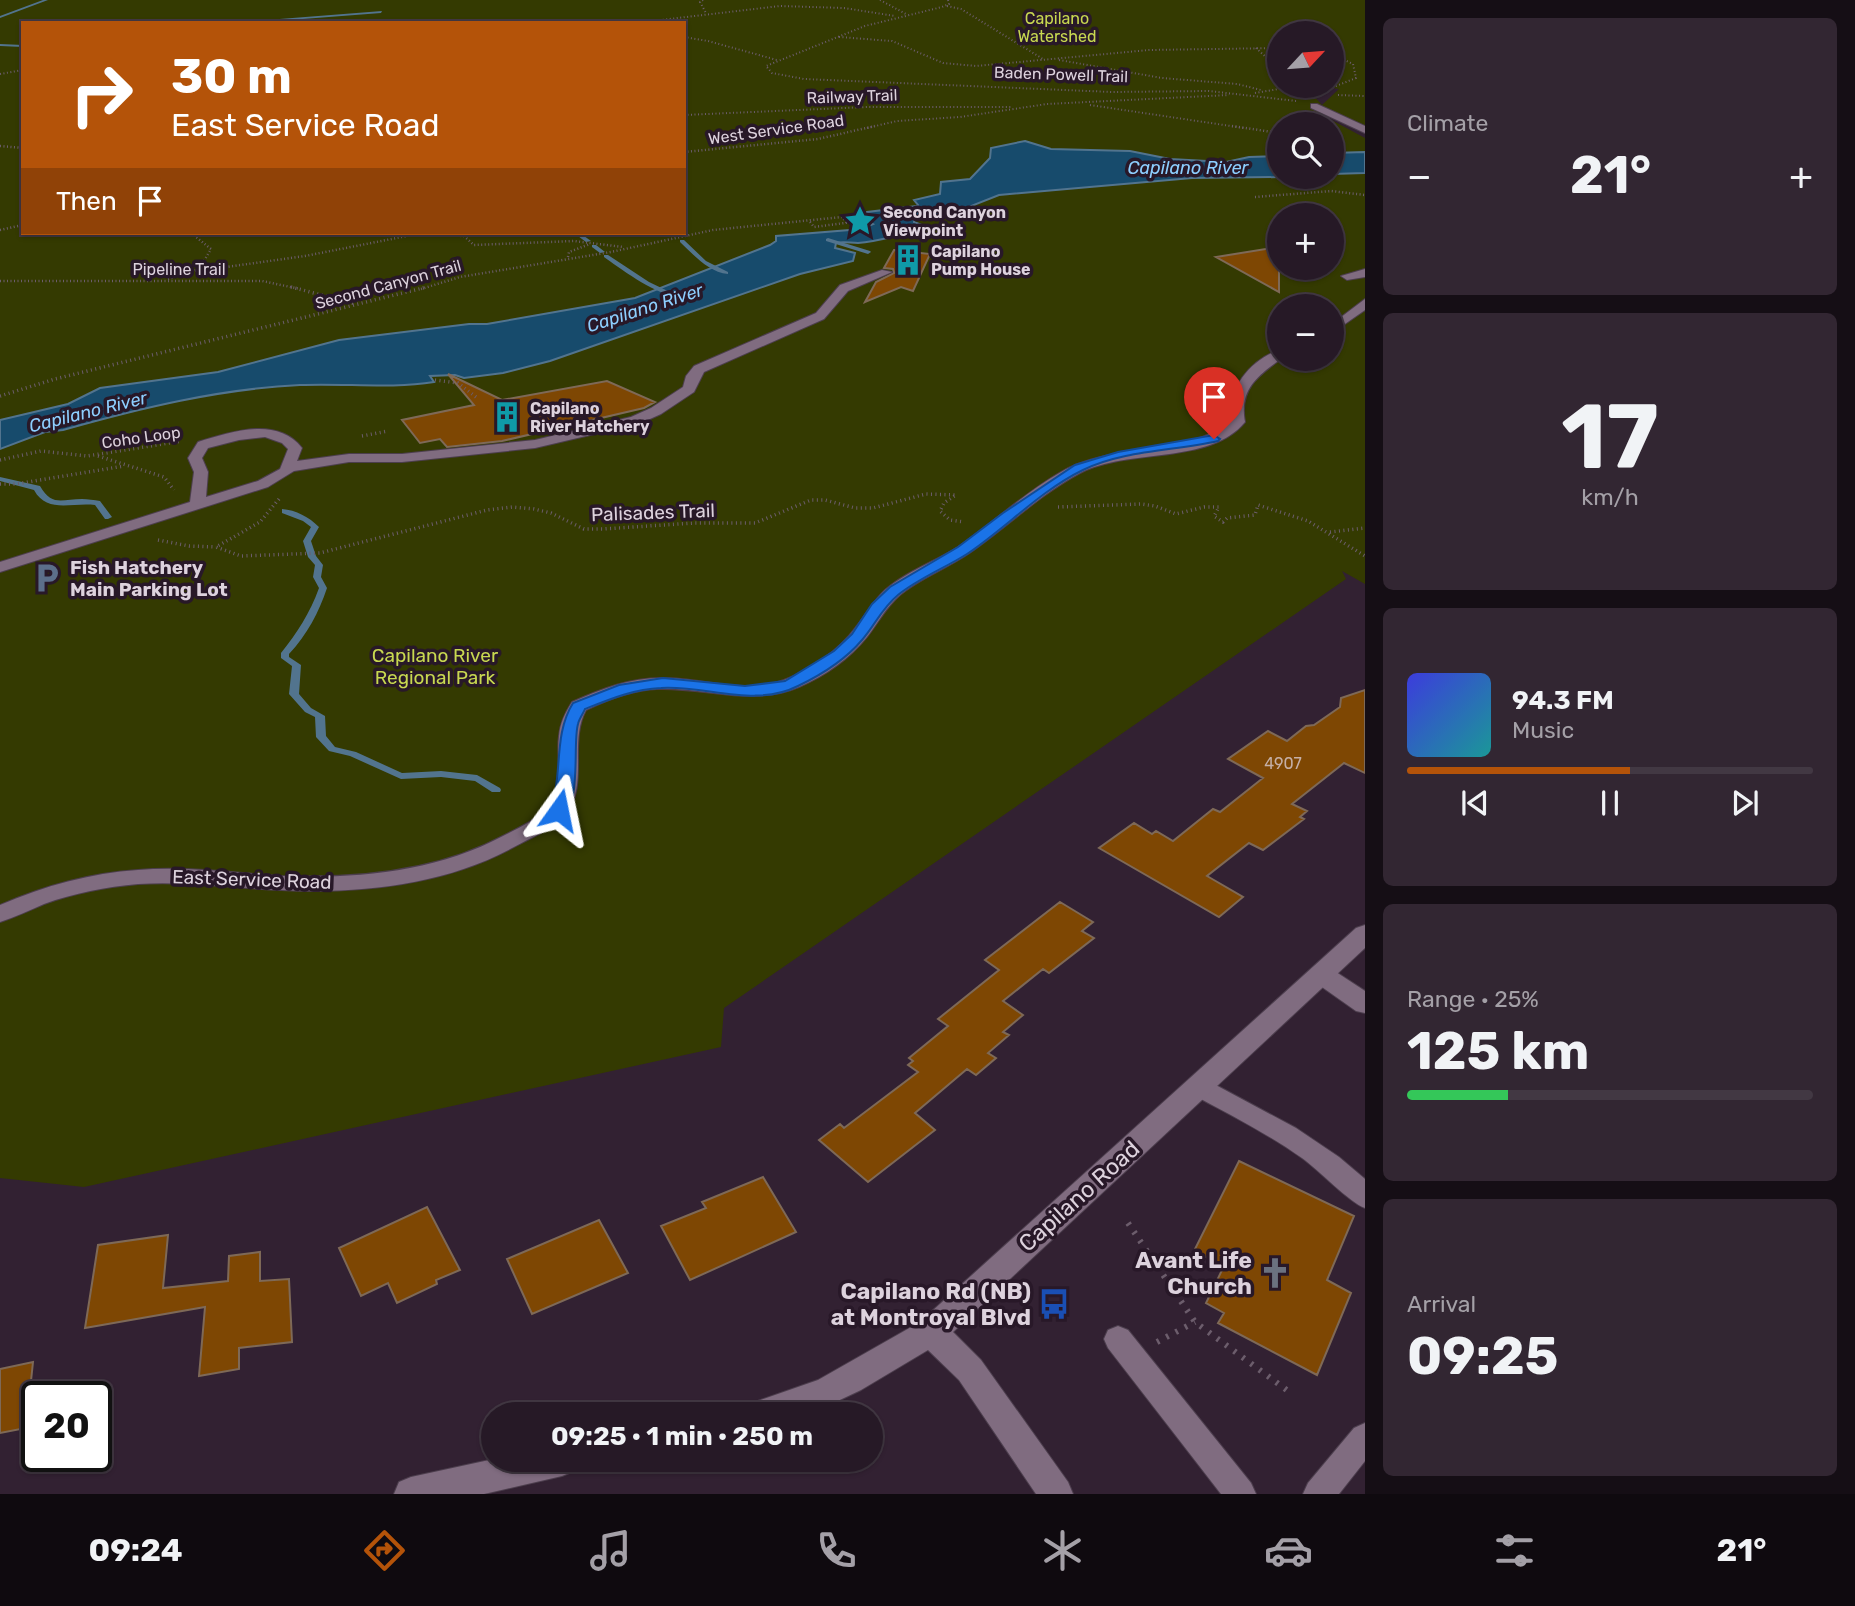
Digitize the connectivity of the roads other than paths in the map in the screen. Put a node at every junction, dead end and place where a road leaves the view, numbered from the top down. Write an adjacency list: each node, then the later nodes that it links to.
1 (1314, 106): 2 (lane)
2 (1365, 130)
3 (886, 272): 9 (lane)
4 (1365, 273): 5 (lane)
5 (1347, 276)
6 (1365, 303): 7 (lane)
7 (1344, 321)
8 (1267, 363): 13 (lane, East Service Road)
9 (288, 467): 10 (lane); 10 (lane)
10 (197, 504): 11 (lane)
11 (40, 554): 12 (lane)
12 (0, 567)
13 (0, 914)
14 (1365, 934): 15 (main road, Capilano Road)
15 (1321, 974): 16 (main road); 17 (main road, Capilano Road)
16 (1365, 1004)
17 (1199, 1086): 18 (lane); 19 (main road, Capilano Road)
18 (1365, 1196)
19 (930, 1332): 21 (main road, Capilano Road); 25 (main road)
20 (1125, 1347): 26 (lane)
21 (800, 1402)
22 (1365, 1438): 27 (lane)
23 (509, 1472): 24 (main road)
24 (411, 1494)
25 (1056, 1494)
26 (1240, 1494)
27 (1319, 1494)

